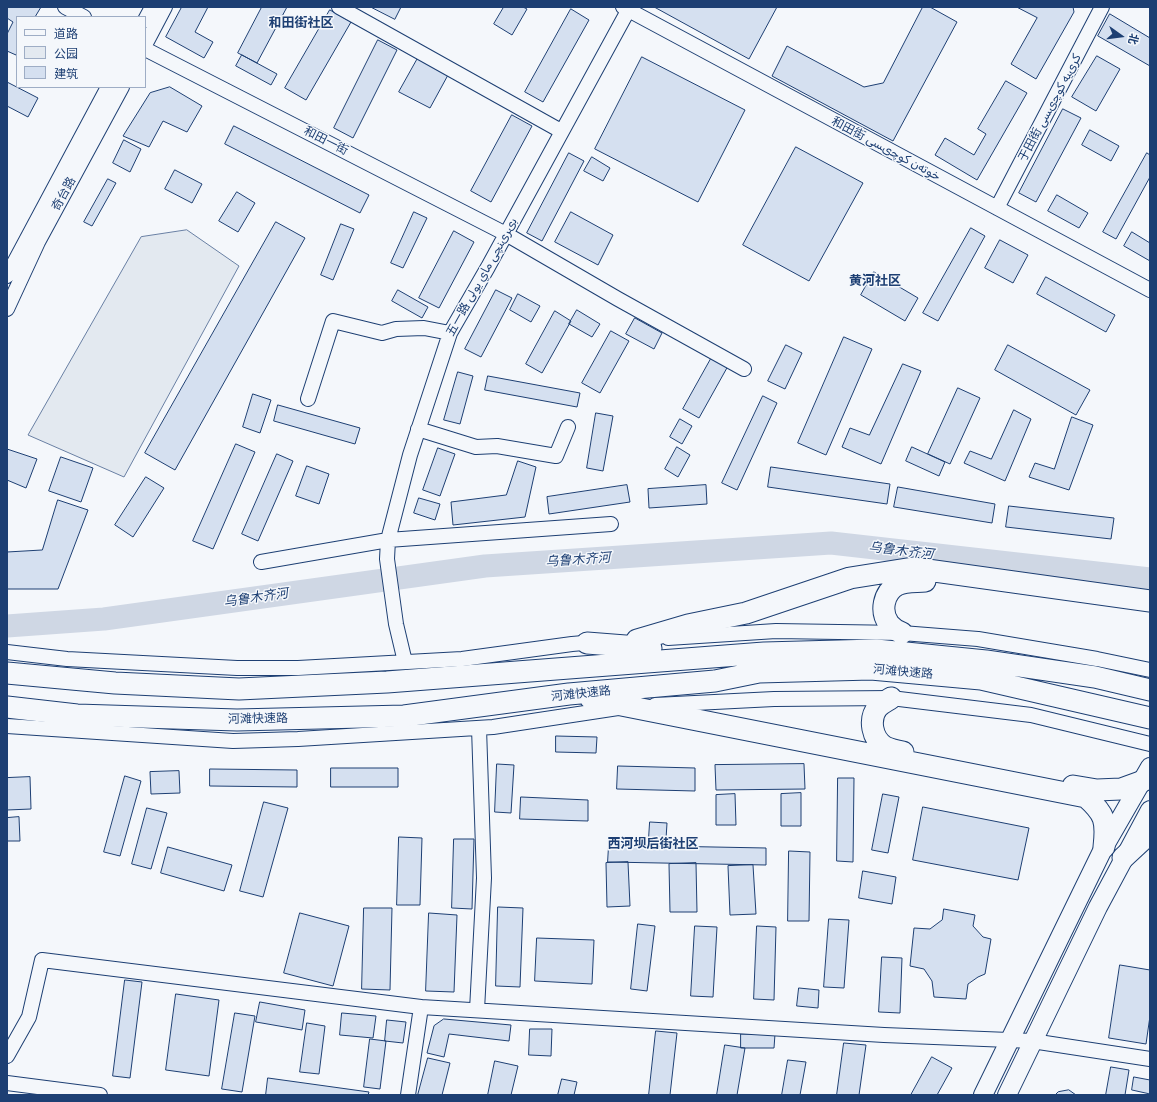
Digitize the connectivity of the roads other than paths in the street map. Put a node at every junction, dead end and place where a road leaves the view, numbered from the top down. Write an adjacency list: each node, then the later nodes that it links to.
1 (65, 7): 7 (street)
2 (152, 7): 8 (street)
3 (166, 7): 9 (street)
4 (339, 7): 13 (street)
5 (1102, 7): 14 (street, 于田街 كرىيە كوچىسى)
6 (627, 8): 13 (street, 五一路 بىرىنچى ماي يولى); 14 (street, 和田街 خوتەن كوچىسى)
7 (82, 16)
8 (146, 18)
9 (146, 43)
10 (146, 50): 15 (street, 和田一街)
11 (107, 88): 16 (street, 奇台路)
12 (121, 88): 18 (street, 奇台路)
13 (561, 131): 15 (street, 五一路 بىرىنچى ماي يولى)
14 (997, 208): 17 (street, 和田街 خوتەن كوچىسى)
15 (506, 234): 19 (street, 五一路 بىرىنچى ماي يولى); 20 (street, 和田一街)
16 (7, 276)
17 (1150, 290)
18 (8, 306)
19 (450, 333): 21 (street); 23 (street, 五一路 بىرىنچى ماي يولى)
20 (744, 369)
21 (308, 399)
22 (568, 427): 23 (street)
23 (418, 430): 25 (street, 五一路 بىرىنچى ماي يولى)
24 (611, 524): 25 (street)
25 (388, 540): 26 (street); 34 (street, 五一路 بىرىنچى ماي يولى)
26 (261, 562)
27 (1150, 601): 30 (highway)
28 (1150, 612): 29 (highway)
29 (902, 633): 30 (street); 35 (street)
30 (638, 640): 31 (street)
31 (587, 643): 33 (highway); 34 (street)
32 (7, 652): 34 (street)
33 (746, 655): 36 (highway, 河滩快速路); 37 (highway, 河滩快速路)
34 (405, 662)
35 (1150, 670)
36 (7, 673)
37 (1150, 690)
38 (569, 694): 40 (highway); 41 (highway, 河滩快速路); 42 (highway, 河滩快速路)
39 (891, 698): 40 (street); 45 (street); 46 (highway)
40 (631, 706): 44 (street); 49 (highway)
41 (7, 707)
42 (1150, 718)
43 (7, 726): 44 (street)
44 (479, 728): 52 (street)
45 (1150, 744)
46 (1145, 776): 49 (main road)
47 (1150, 810): 50 (main road)
48 (1150, 833): 50 (highway)
49 (1104, 847): 53 (main road)
50 (1123, 858): 54 (main road)
51 (421, 1007): 52 (street); 55 (street); 59 (street)
52 (477, 1010): 53 (street)
53 (1009, 1040): 54 (street); 60 (main road)
54 (1032, 1041): 56 (street); 61 (main road)
55 (7, 1056)
56 (1150, 1059)
57 (7, 1083): 58 (street)
58 (100, 1095)
59 (408, 1095)
60 (983, 1095)
61 (1007, 1095)

